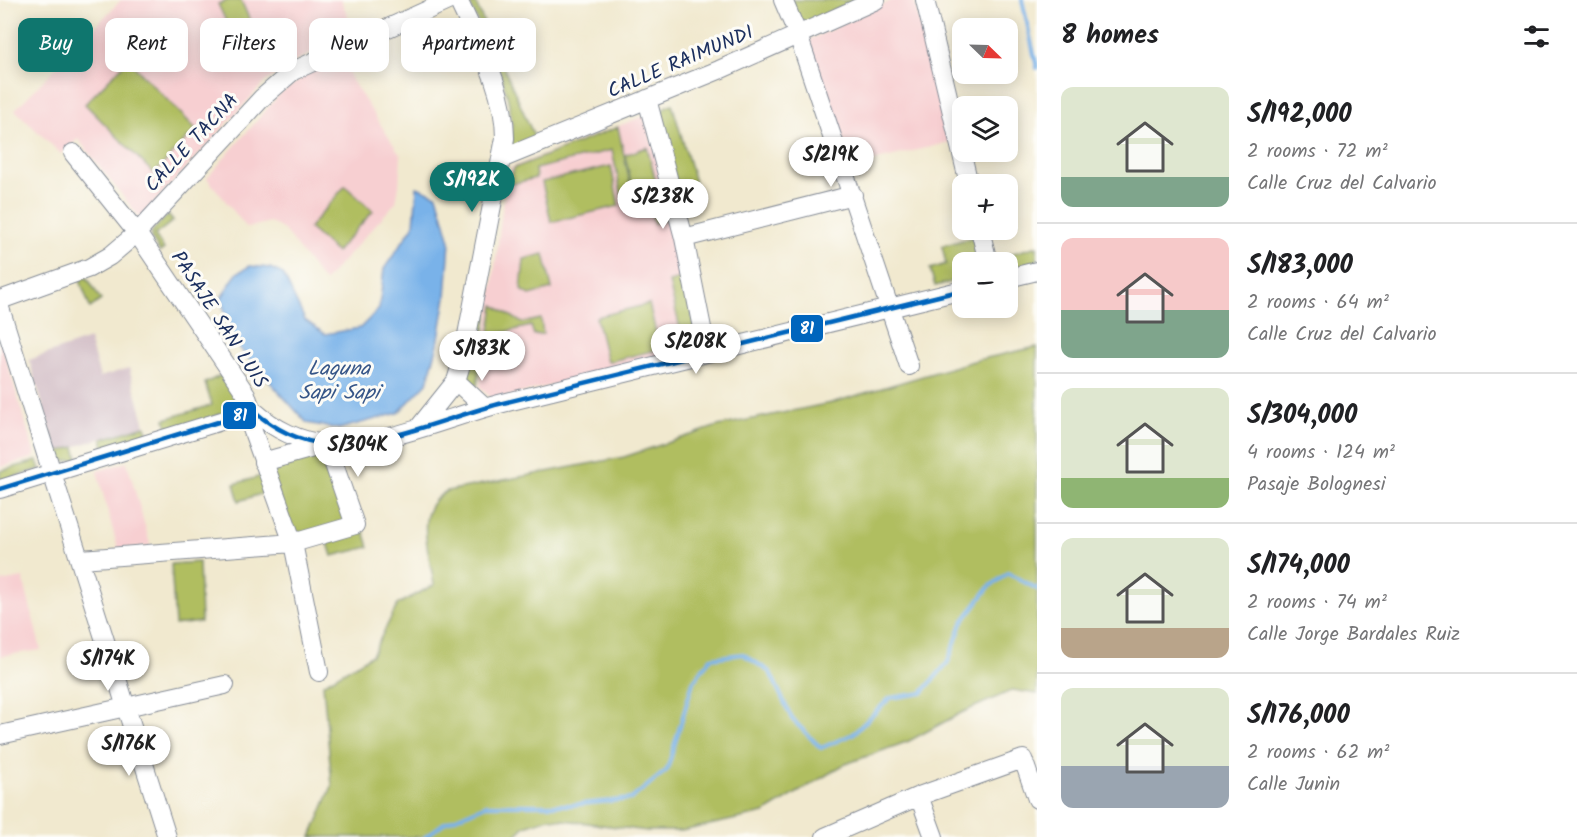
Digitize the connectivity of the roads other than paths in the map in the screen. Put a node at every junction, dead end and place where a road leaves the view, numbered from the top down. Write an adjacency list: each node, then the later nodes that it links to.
1 (450, 0): 12 (street, CALLE TACNA)
2 (458, 0): 9 (street)
3 (783, 0): 6 (street)
4 (876, 0): 6 (street, CALLE RAIMUNDI)
5 (925, 0): 10 (street)
6 (798, 35): 7 (street, CALLE RAIMUNDI); 11 (street)
7 (647, 99): 9 (street, CALLE RAIMUNDI); 13 (street)
8 (73, 153): 12 (street, PASAJE SAN LUIS)
9 (501, 159): 22 (street)
10 (967, 174)
11 (852, 195): 13 (street); 19 (street)
12 (137, 233): 17 (street, CALLE TACNA); 24 (street, PASAJE SAN LUIS)
13 (684, 238): 20 (street)
14 (1037, 271): 15 (street)
15 (1018, 276)
16 (952, 293): 19 (street)
17 (0, 300)
18 (0, 308): 28 (street)
19 (890, 308): 20 (street); 21 (street)
20 (707, 353): 23 (street)
21 (909, 366)
22 (456, 381): 23 (street); 25 (street)
23 (485, 408): 25 (street)
24 (251, 412): 26 (street); 27 (street, PASAJE SAN LUIS); 28 (street)
25 (420, 426): 26 (street)
26 (327, 444): 27 (street); 30 (street)
27 (262, 462): 30 (street, PASAJE SAN LUIS)
28 (51, 474): 29 (street); 31 (street)
29 (0, 489)
30 (293, 543): 31 (street); 32 (street, PASAJE SAN LUIS)
31 (81, 560): 34 (street)
32 (319, 672)
33 (225, 685): 34 (street)
34 (125, 706): 35 (street); 38 (street)
35 (0, 735)
36 (919, 796): 37 (street); 39 (street); 40 (street)
37 (1037, 799)
38 (167, 837)
39 (825, 837)
40 (934, 837)

